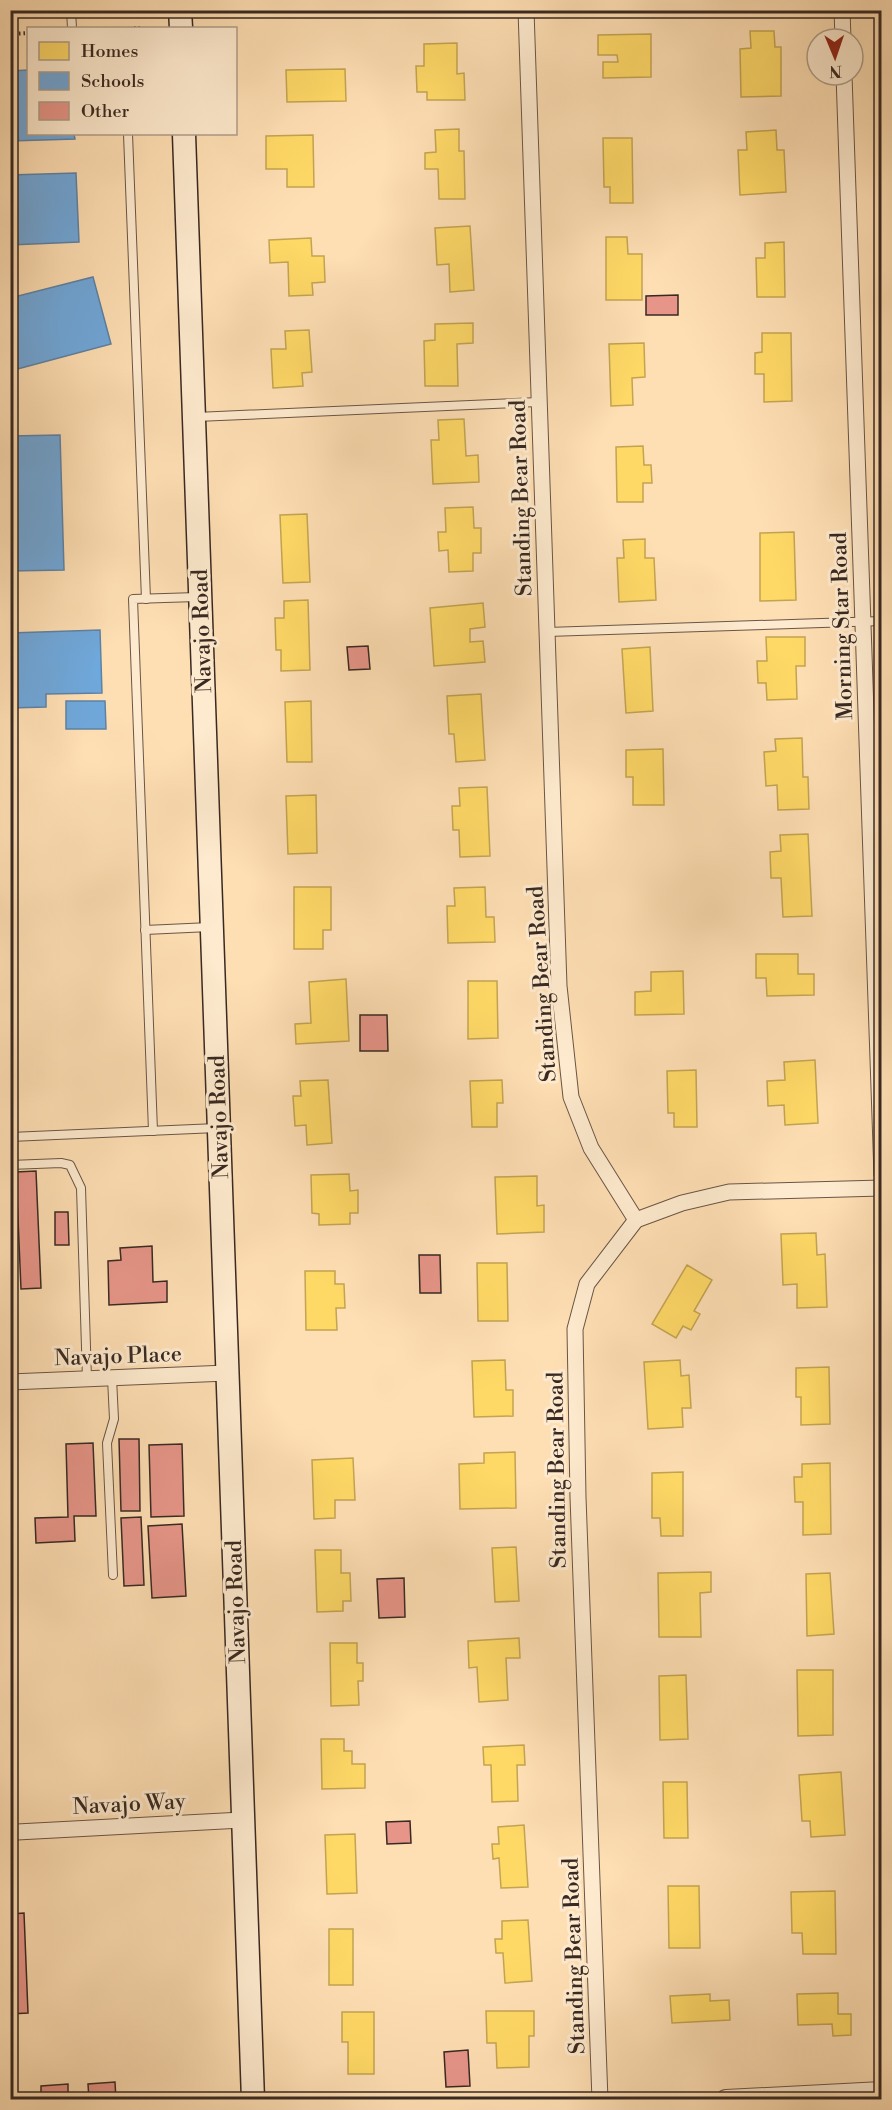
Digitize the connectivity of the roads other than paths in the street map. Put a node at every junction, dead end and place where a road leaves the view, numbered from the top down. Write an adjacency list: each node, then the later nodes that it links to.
1 (71, 10): 5 (lane)
2 (180, 10): 6 (main road)
3 (526, 10): 11 (street, Standing Bear Road)
4 (842, 10): 7 (street)
5 (72, 27)
6 (181, 27)
7 (843, 27)
8 (844, 87): 16 (street, Morning Star Road)
9 (128, 135): 14 (lane)
10 (184, 135): 12 (main road, Navajo Road)
11 (539, 402): 12 (lane); 17 (street, Standing Bear Road)
12 (194, 417): 13 (main road, Navajo Road)
13 (200, 597): 14 (lane); 18 (main road, Navajo Road)
14 (146, 599): 19 (lane)
15 (882, 621): 16 (lane)
16 (863, 622): 17 (lane); 24 (street, Morning Star Road)
17 (547, 633): 26 (street, Standing Bear Road)
18 (212, 927): 19 (lane); 20 (main road, Navajo Road)
19 (145, 930): 21 (lane)
20 (219, 1128): 21 (lane); 27 (main road, Navajo Road)
21 (153, 1131): 22 (lane)
22 (10, 1137)
23 (10, 1165): 29 (lane)
24 (882, 1175)
25 (882, 1188): 26 (street)
26 (636, 1220): 37 (street, Standing Bear Road)
27 (227, 1373): 28 (street, Navajo Place); 32 (main road, Navajo Road)
28 (112, 1378): 29 (street, Navajo Place); 31 (lane)
29 (87, 1379): 30 (street, Navajo Place)
30 (10, 1382)
31 (112, 1575)
32 (242, 1820): 33 (street, Navajo Way); 36 (main road, Navajo Road)
33 (17, 1832): 34 (lane)
34 (10, 1846)
35 (882, 2092): 38 (street)
36 (253, 2100)
37 (600, 2100)
38 (726, 2100)

